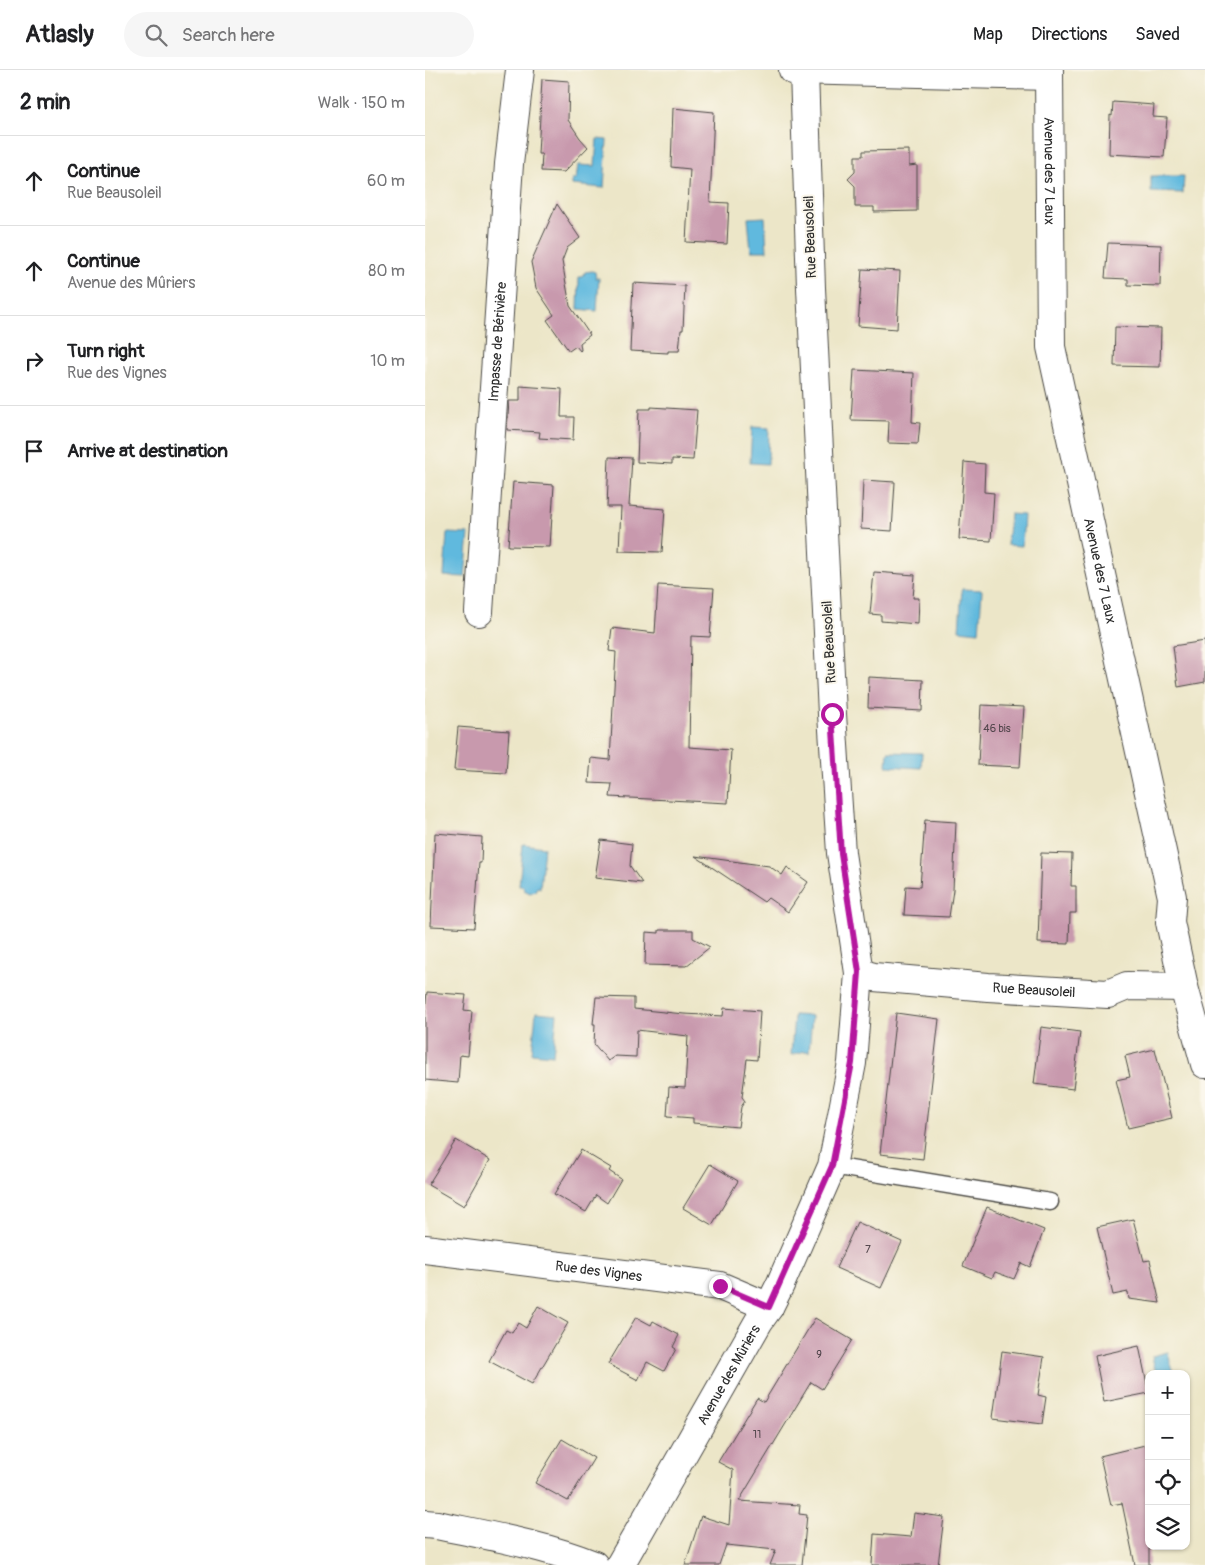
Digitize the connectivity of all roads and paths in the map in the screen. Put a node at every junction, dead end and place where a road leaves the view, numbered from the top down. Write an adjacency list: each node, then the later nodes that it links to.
1 (520, 70): 4 (street, Impasse de Bérivière)
2 (798, 70): 3 (street); 5 (street, Rue Beausoleil)
3 (1049, 73): 6 (street, Avenue des 7 Laux)
4 (479, 612)
5 (859, 972): 6 (street, Rue Beausoleil); 8 (street, Avenue des Mûriers)
6 (1195, 991): 7 (street)
7 (1205, 1064)
8 (832, 1166): 9 (lane); 11 (street, Avenue des Mûriers)
9 (1050, 1202)
10 (425, 1249): 11 (street, Rue des Vignes)
11 (769, 1307): 14 (street, Avenue des Mûriers)
12 (425, 1524): 13 (street)
13 (594, 1565)
14 (620, 1565)

